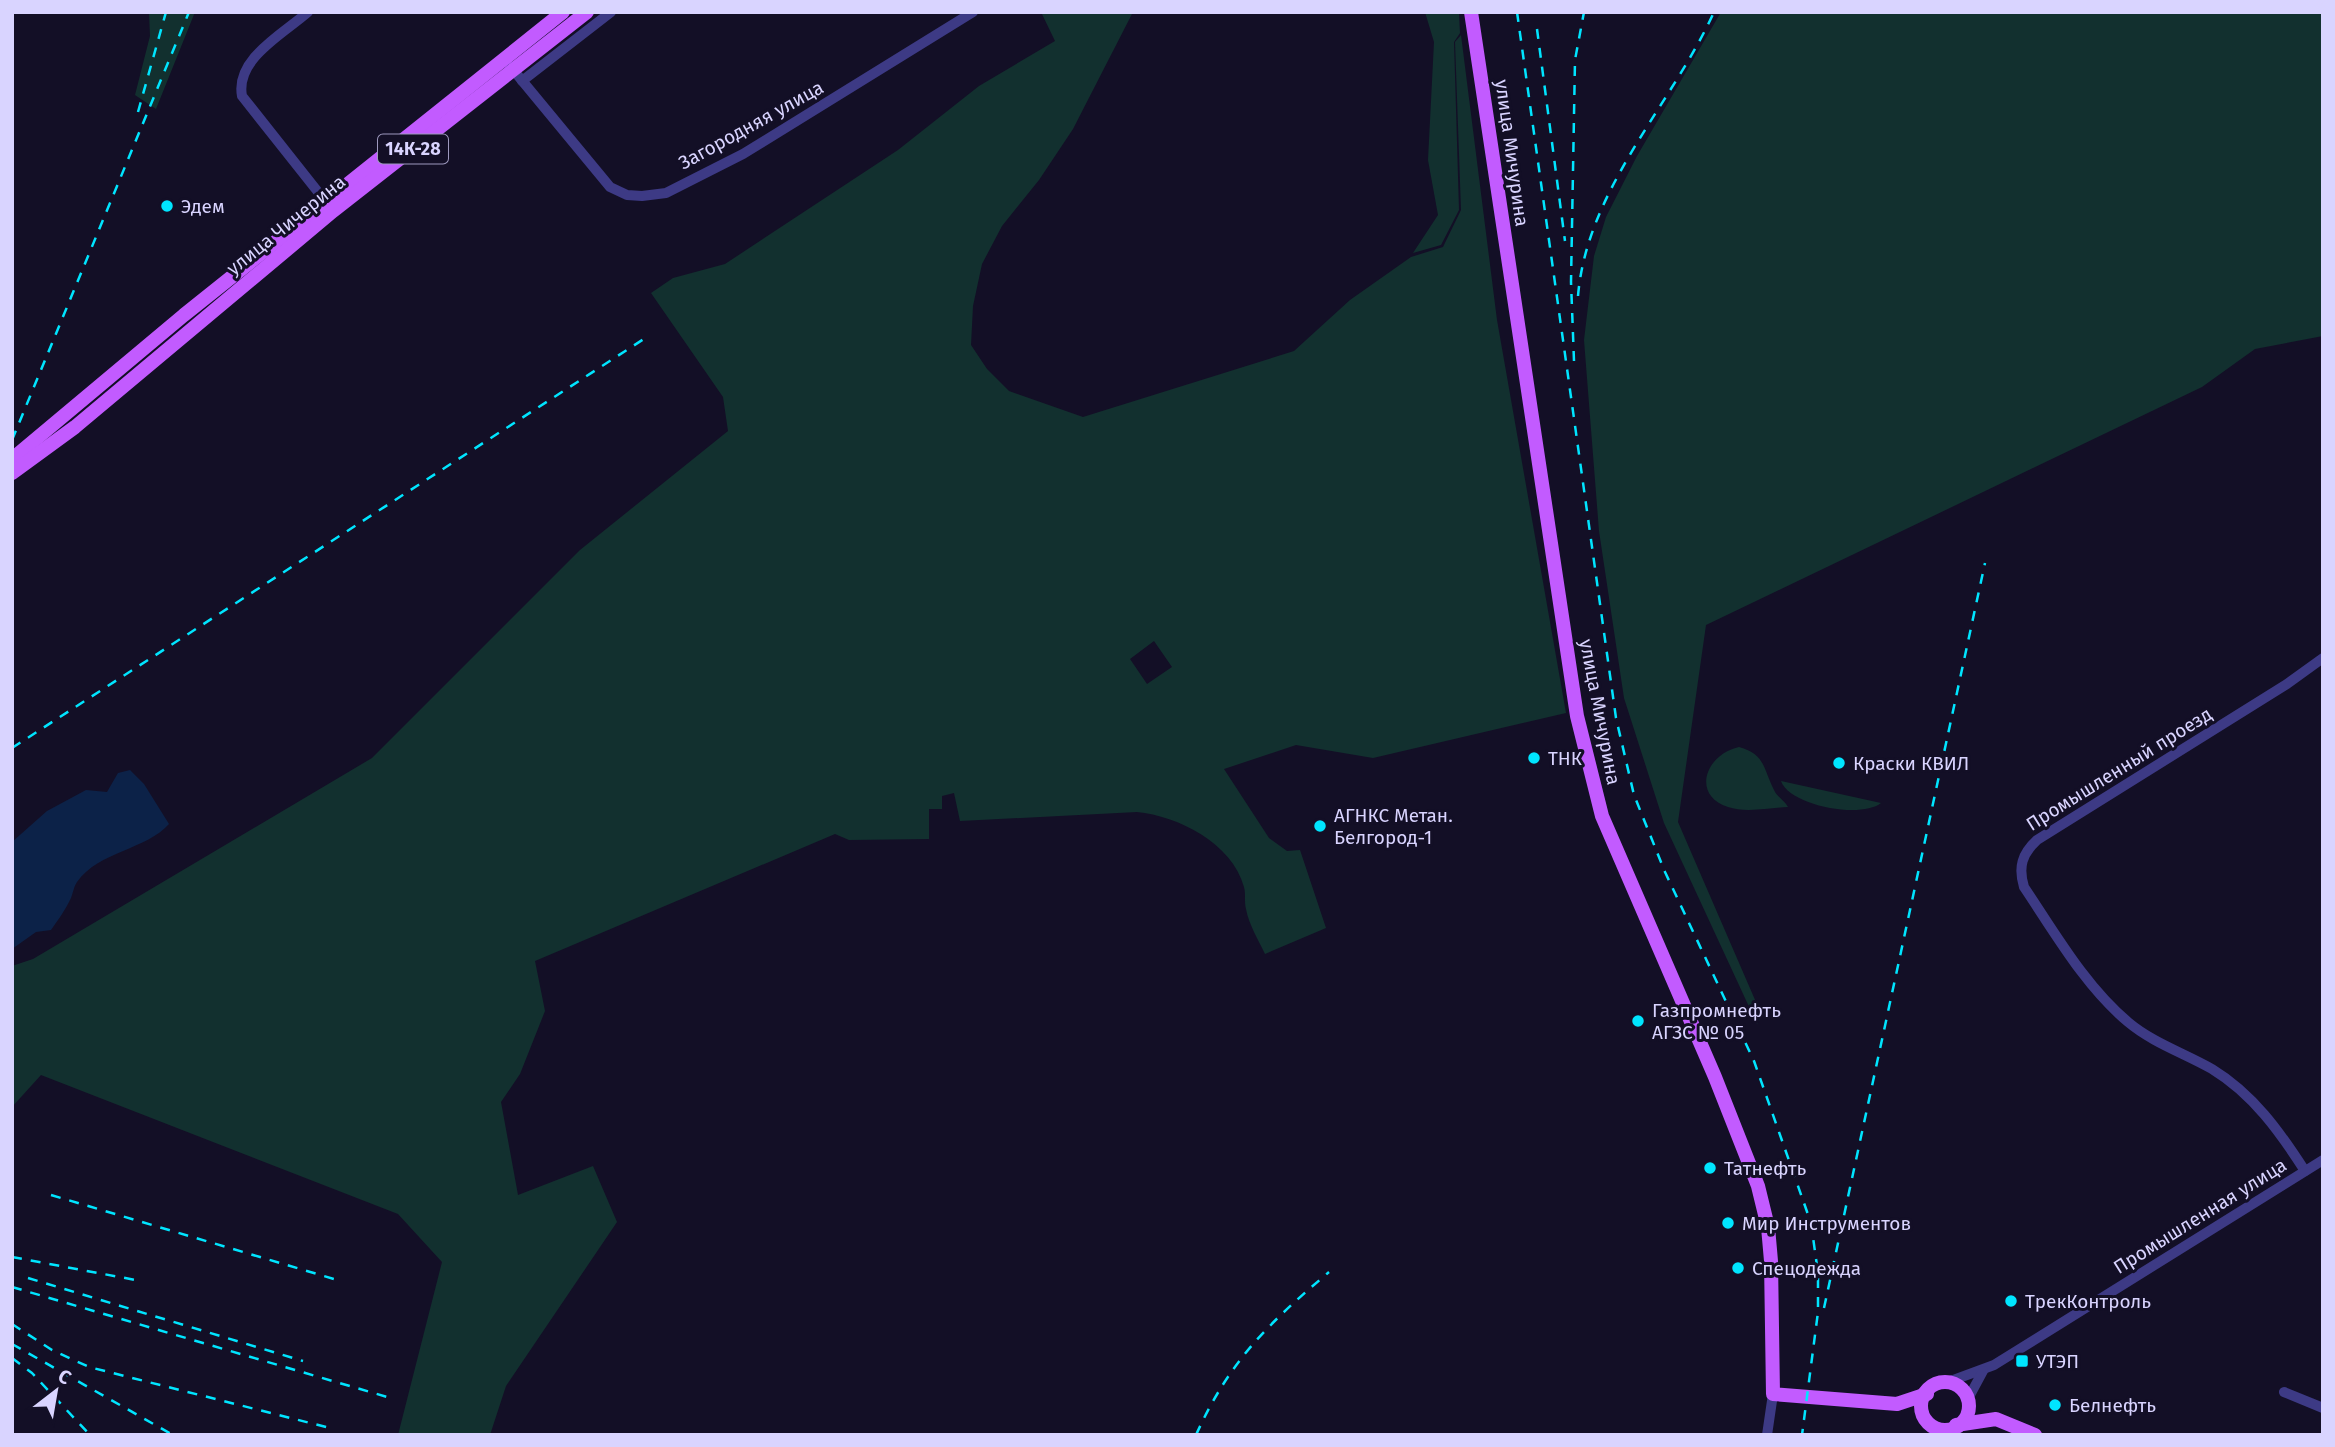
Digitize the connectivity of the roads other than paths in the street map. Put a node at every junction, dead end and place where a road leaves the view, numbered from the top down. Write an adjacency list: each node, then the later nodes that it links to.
1 (308, 12): 8 (street)
2 (563, 12): 7 (main road, улица Чичерина / 14К-28)
3 (587, 12): 7 (main road, улица Чичерина / 14К-28)
4 (611, 12): 7 (street)
5 (973, 12): 7 (street, Загородняя улица)
6 (1471, 12): 17 (main road, улица Мичурина)
7 (513, 70): 8 (main road, улица Чичерина / 14К-28)
8 (330, 206): 9 (main road, улица Чичерина / 14К-28); 10 (main road, улица Чичерина / 14К-28)
9 (12, 459)
10 (12, 473)
11 (2323, 658): 13 (street, Промышленный проезд)
12 (2323, 1160): 13 (street, Промышленная улица)
13 (2305, 1171): 14 (street, Промышленная улица)
14 (1983, 1371): 15 (street, Промышленная улица); 19 (street)
15 (1948, 1382): 18 (main road); 19 (main road)
16 (2284, 1392): 21 (street)
17 (1773, 1394): 20 (main road); 25 (street, улица Мичурина)
18 (1927, 1394): 20 (main road); 22 (main road)
19 (1970, 1397): 23 (main road); 24 (main road)
20 (1897, 1404): 22 (main road)
21 (2323, 1408)
22 (1921, 1417): 24 (main road)
23 (1996, 1419): 24 (main road); 26 (main road)
24 (1955, 1426)
25 (1767, 1435)
26 (2035, 1435)

